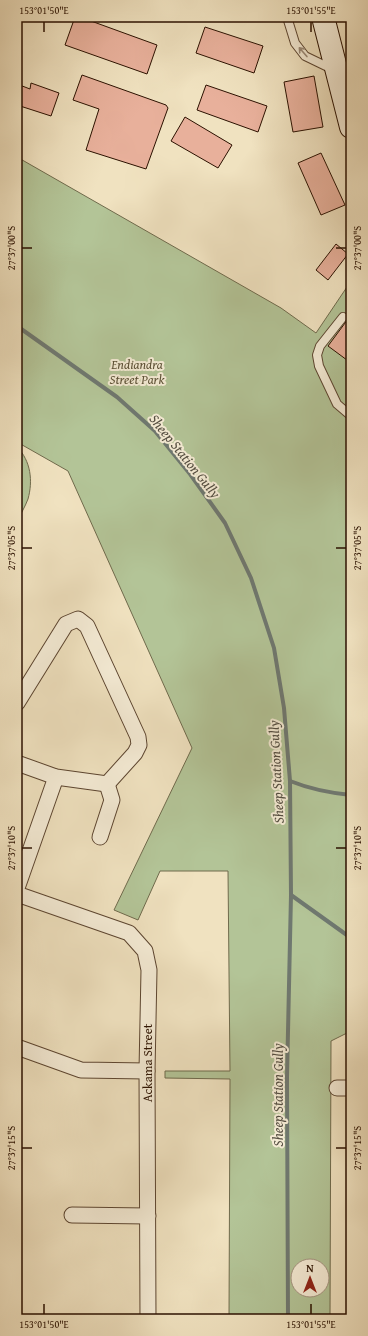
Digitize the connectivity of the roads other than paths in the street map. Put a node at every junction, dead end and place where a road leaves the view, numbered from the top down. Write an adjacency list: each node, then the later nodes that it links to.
1 (287, 17): 3 (lane, one-way to 1)
2 (323, 17): 3 (street)
3 (336, 71): 4 (street)
4 (351, 126)
5 (343, 317): 6 (lane)
6 (351, 416)
7 (17, 703): 10 (street)
8 (17, 762): 9 (street)
9 (56, 777): 10 (street); 12 (street)
10 (107, 784): 11 (street)
11 (100, 837)
12 (17, 888)
13 (17, 894): 15 (street, Ackama Street)
14 (17, 1047): 15 (street)
15 (147, 1071): 17 (street, Ackama Street)
16 (72, 1215): 17 (street)
17 (148, 1216): 18 (street, Ackama Street)
18 (148, 1319)

